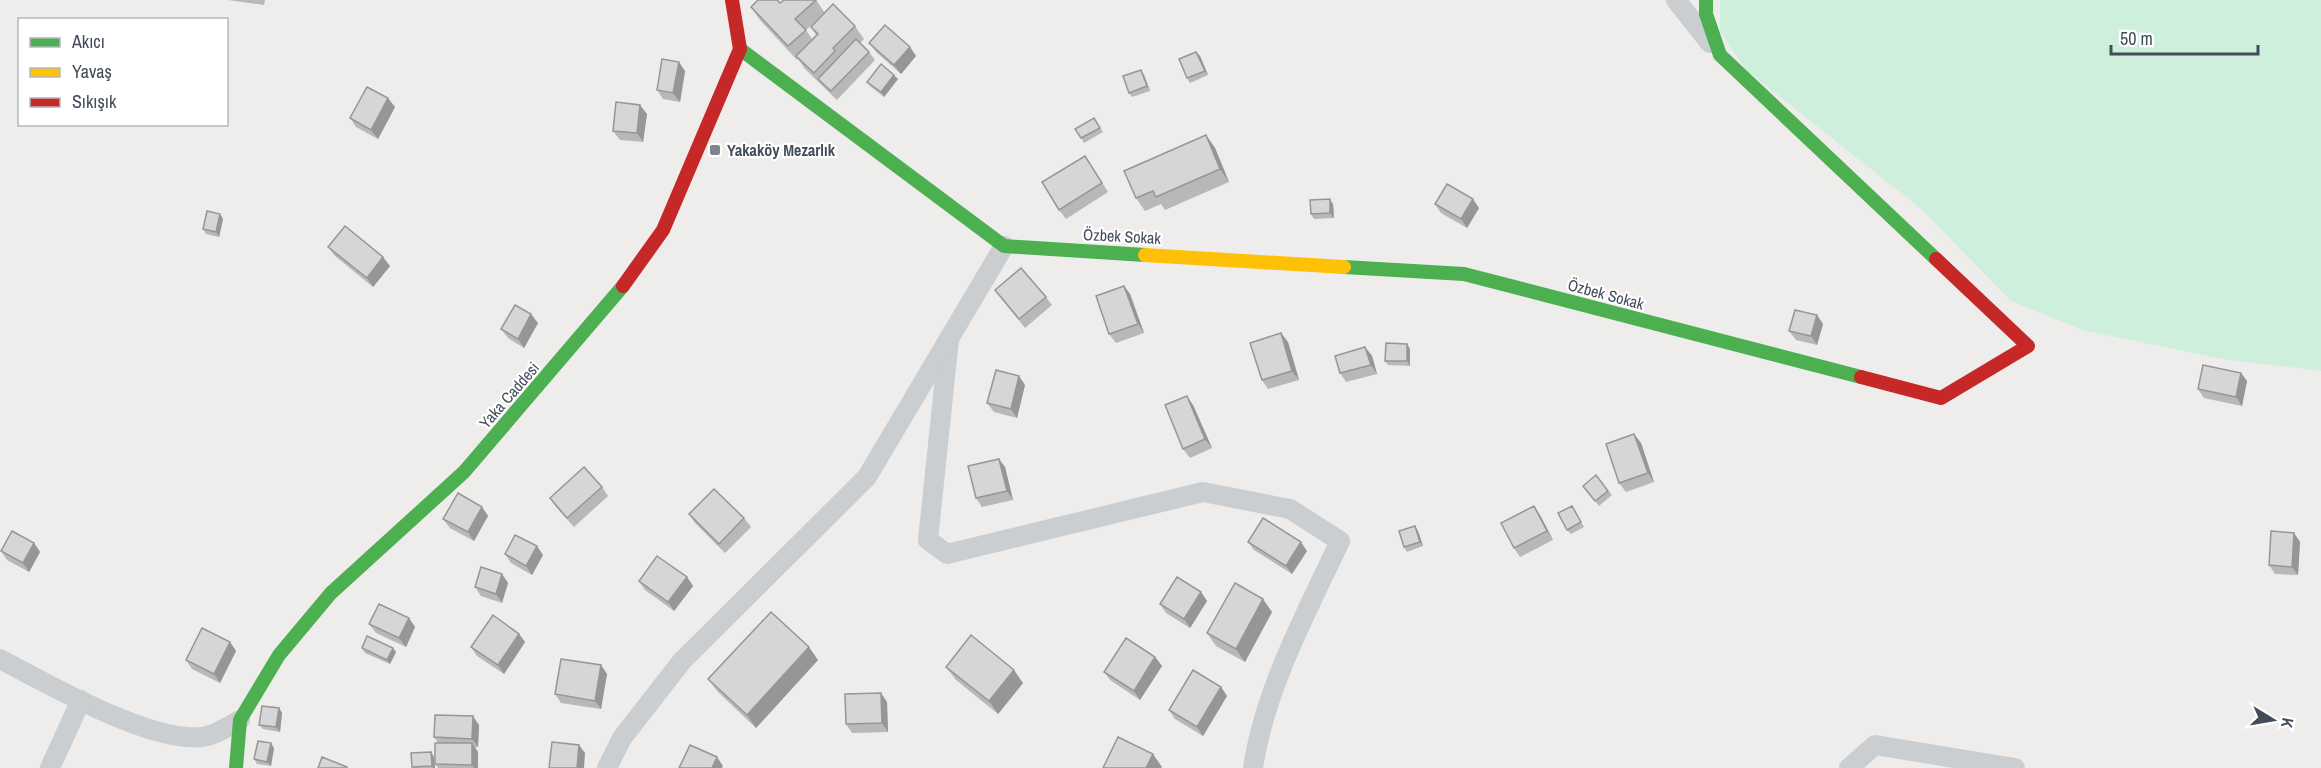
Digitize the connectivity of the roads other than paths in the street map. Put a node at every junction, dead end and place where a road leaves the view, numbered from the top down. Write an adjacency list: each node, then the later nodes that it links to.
1 (732, 0): 4 (street)
2 (1676, 0): 5 (street)
3 (1706, 0): 5 (street, Özbek Sokak)
4 (740, 49): 6 (street); 10 (street, Yaka Caddesi)
5 (1720, 55): 6 (street, Özbek Sokak)
6 (1004, 246): 7 (street)
7 (949, 339): 13 (street); 14 (street)
8 (0, 659): 9 (street)
9 (81, 700): 10 (street); 11 (street)
10 (240, 720): 12 (street, Yaka Caddesi)
11 (50, 768)
12 (237, 768)
13 (607, 768)
14 (1253, 768)
15 (1849, 768): 16 (street)
16 (2015, 768)

